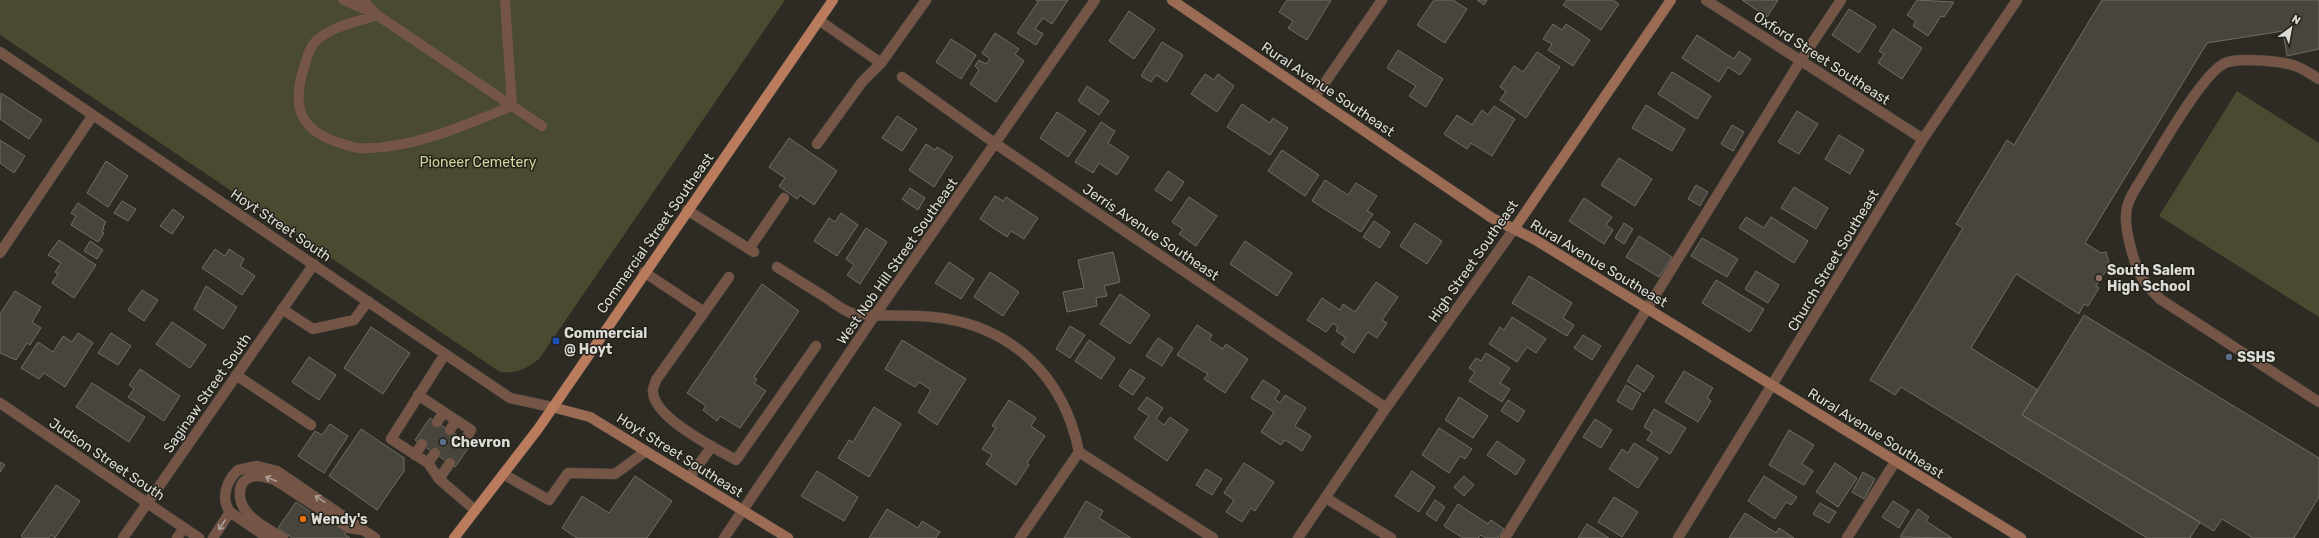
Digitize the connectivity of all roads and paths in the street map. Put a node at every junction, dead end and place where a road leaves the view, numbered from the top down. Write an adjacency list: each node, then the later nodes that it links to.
1 (342, 0): 14 (street)
2 (363, 0): 14 (street)
3 (374, 0): 14 (street)
4 (504, 0): 22 (street)
5 (833, 0): 15 (main road, Commercial Street Southeast)
6 (926, 0): 18 (street)
7 (1095, 0): 27 (street, West Nob Hill Street Southeast)
8 (1172, 0): 21 (street, Rural Avenue Southeast)
9 (1382, 0): 21 (street)
10 (1671, 0): 30 (street, High Street Southeast)
11 (1706, 0): 17 (street, Oxford Street Southeast)
12 (1841, 0): 17 (street)
13 (2016, 0): 25 (street, Church Street Southeast)
14 (377, 14): 22 (street); 22 (street)
15 (820, 21): 18 (street); 29 (main road, Commercial Street Southeast)
16 (0, 52): 23 (street, Hoyt Street South)
17 (1801, 60): 25 (street, Oxford Street Southeast); 38 (street)
18 (881, 63): 26 (street)
19 (902, 77): 27 (street, Jerris Avenue Southeast)
20 (2319, 79): 46 (street)
21 (1316, 97): 30 (street, Rural Avenue Southeast)
22 (512, 106): 24 (street)
23 (93, 115): 31 (street); 32 (street, Hoyt Street South)
24 (542, 126)
25 (1923, 139): 44 (street, Church Street Southeast)
26 (818, 144)
27 (996, 144): 40 (street, West Nob Hill Street Southeast); 49 (street, Jerris Avenue Southeast)
28 (784, 198): 29 (street)
29 (687, 210): 34 (main road, Commercial Street Southeast)
30 (1514, 228): 38 (street, Rural Avenue Southeast); 49 (street, High Street Southeast)
31 (0, 252)
32 (314, 264): 36 (street, Hoyt Street South); 37 (street, Saginaw Street South)
33 (777, 267): 40 (street)
34 (644, 272): 39 (street); 48 (main road, Commercial Street Southeast)
35 (729, 277): 39 (street)
36 (368, 301): 37 (street); 42 (street, Hoyt Street South)
37 (282, 309): 43 (street, Saginaw Street South)
38 (1648, 309): 44 (street, Rural Avenue Southeast); 90 (street)
39 (704, 312): 57 (street)
40 (875, 315): 59 (street); 71 (street, West Nob Hill Street Southeast)
41 (816, 346): 57 (street)
42 (445, 354): 45 (street); 48 (street, Hoyt Street South)
43 (236, 375): 53 (street); 69 (street, Saginaw Street South)
44 (1773, 386): 62 (street, Rural Avenue Southeast); 91 (street, Church Street Southeast)
45 (418, 395): 50 (street); 61 (street)
46 (2319, 402)
47 (0, 403): 69 (street, Judson Street South)
48 (552, 407): 58 (street, Hoyt Street Southeast); 65 (main road, Commercial Street Southeast)
49 (1386, 408): 68 (street, High Street Southeast)
50 (444, 412): 51 (street); 52 (street)
51 (456, 420): 54 (street); 55 (street)
52 (437, 422)
53 (311, 425)
54 (450, 430)
55 (465, 440)
56 (422, 444): 61 (street)
57 (712, 446): 66 (street)
58 (646, 451): 65 (street); 66 (street, Hoyt Street Southeast)
59 (1079, 452): 86 (street); 87 (street)
60 (435, 453): 64 (street)
61 (415, 455): 64 (street)
62 (1895, 462): 75 (street, Rural Avenue Southeast); 92 (street)
63 (450, 463): 67 (street)
64 (428, 464): 67 (street)
65 (503, 474): 70 (main road, Commercial Street Southeast)
66 (689, 478): 71 (street, Hoyt Street Southeast)
67 (439, 479): 70 (street)
68 (1326, 498): 88 (street, High Street Southeast); 89 (street)
69 (147, 503): 73 (street, Judson Street South); 76 (street, Saginaw Street South)
70 (475, 510): 83 (main road, Commercial Street Southeast)
71 (743, 510): 84 (street, West Nob Hill Street Southeast); 85 (street, Hoyt Street Southeast)
72 (230, 512): 74 (street, one-way to 72); 79 (street, one-way to 79); 80 (street)
73 (184, 528): 77 (street); 78 (street, Judson Street South)
74 (366, 534): 81 (street, one-way to 81); 82 (street)
75 (2015, 537)
76 (123, 538)
77 (177, 538)
78 (199, 538)
79 (213, 538)
80 (268, 538)
81 (283, 538)
82 (375, 538)
83 (454, 538)
84 (724, 538)
85 (788, 538)
86 (1020, 538)
87 (1213, 538)
88 (1298, 538)
89 (1391, 538)
90 (1505, 538)
91 (1678, 538)
92 (1847, 538)

